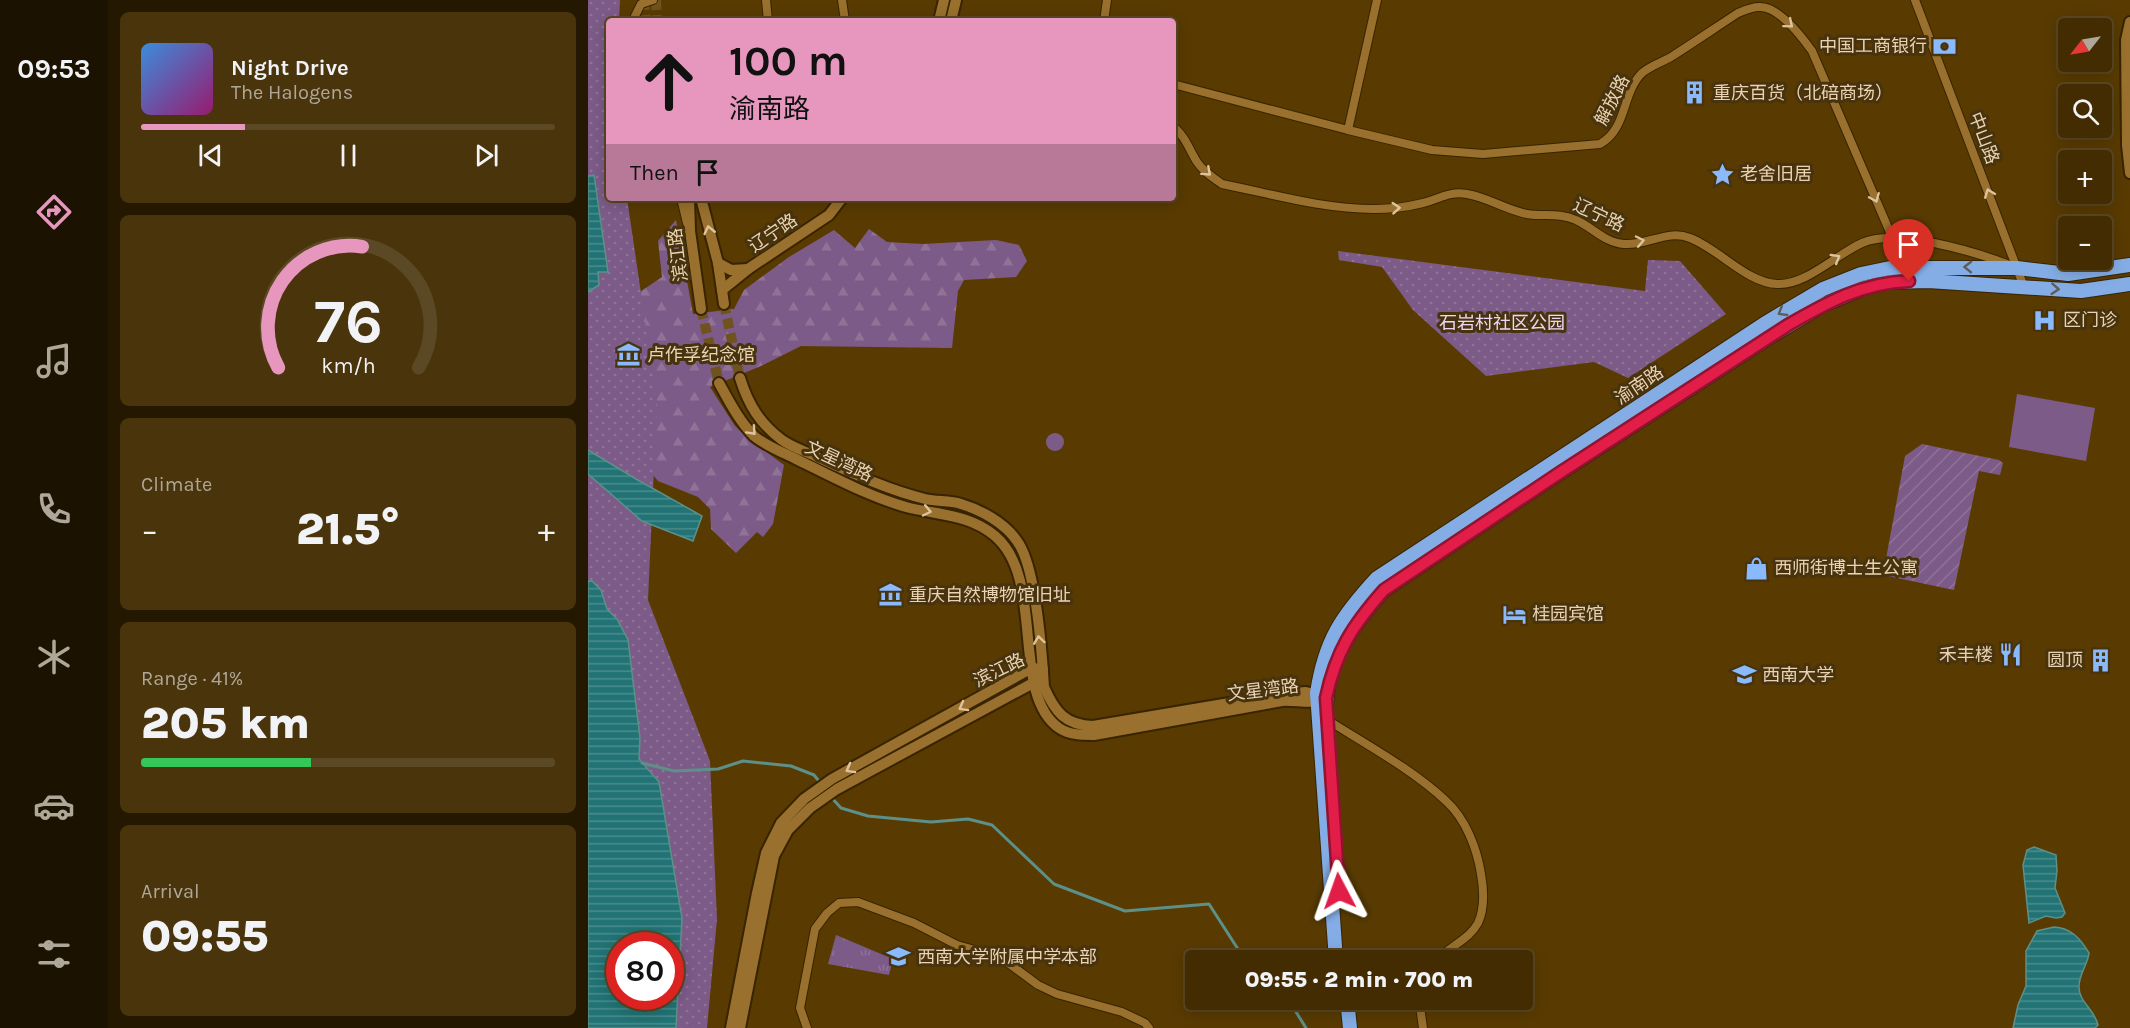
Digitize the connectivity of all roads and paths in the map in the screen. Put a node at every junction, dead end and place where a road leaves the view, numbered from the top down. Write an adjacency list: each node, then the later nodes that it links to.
1 (653, 0): 11 (street)
2 (766, 0): 12 (street)
3 (842, 0): 13 (street)
4 (944, 0): 14 (main road)
5 (956, 0): 15 (main road)
6 (1107, 0): 16 (street)
7 (1377, 0): 20 (street)
8 (1756, 0): 10 (street)
9 (1915, 0): 30 (street, 中山路, one-way to 9)
10 (1762, 7): 20 (street, 解放路); 27 (street, one-way to 27)
11 (635, 18)
12 (768, 18)
13 (845, 18)
14 (940, 18)
15 (952, 18)
16 (1104, 18)
17 (2130, 22): 21 (main road)
18 (1176, 85): 20 (street, 解放路)
19 (1176, 129): 27 (street, 辽宁路, one-way to 27)
20 (1348, 130)
21 (2130, 173)
22 (682, 201): 26 (street)
23 (689, 201): 26 (main road, 滨江路)
24 (702, 201): 28 (main road, 滨江路, one-way to 24)
25 (839, 201): 31 (main road, 辽宁路)
26 (690, 231): 36 (main road, 滨江路)
27 (1892, 237): 30 (street, 辽宁路)
28 (718, 263): 31 (main road); 34 (main road, 滨江路)
29 (2130, 265): 30 (highway, 渝南路)
30 (2017, 268): 33 (street, 中山路); 41 (highway, 渝南路, one-way to 41)
31 (748, 269): 34 (main road, 辽宁路)
32 (2130, 284): 33 (highway, 渝南路, one-way to 32)
33 (2024, 288): 41 (highway, 渝南路)
34 (722, 290): 35 (main road, 滨江路)
35 (724, 304)
36 (701, 309)
37 (740, 378): 39 (main road, 文星湾路, one-way to 37)
38 (719, 383): 39 (main road, 文星湾路, one-way to 39)
39 (1038, 669): 40 (main road, 文星湾路); 41 (main road, 文星湾路); 44 (main road, 滨江路, one-way to 44)
40 (1035, 682): 41 (main road, 文星湾路); 44 (main road, 滨江路)
41 (1320, 698): 42 (highway, 渝南路); 43 (highway, 渝南路)
42 (1326, 719): 43 (highway, 渝南路); 47 (street)
43 (1324, 754): 45 (highway); 46 (highway)
44 (770, 855): 51 (main road, 滨江路); 52 (main road, 滨江路)
45 (1335, 950)
46 (1343, 950)
47 (1448, 950)
48 (1340, 1010): 55 (highway)
49 (1348, 1010): 56 (highway)
50 (1421, 1010): 57 (street)
51 (732, 1028)
52 (740, 1028)
53 (807, 1028): 54 (street)
54 (1149, 1028)
55 (1341, 1028)
56 (1350, 1028)
57 (1423, 1028)

